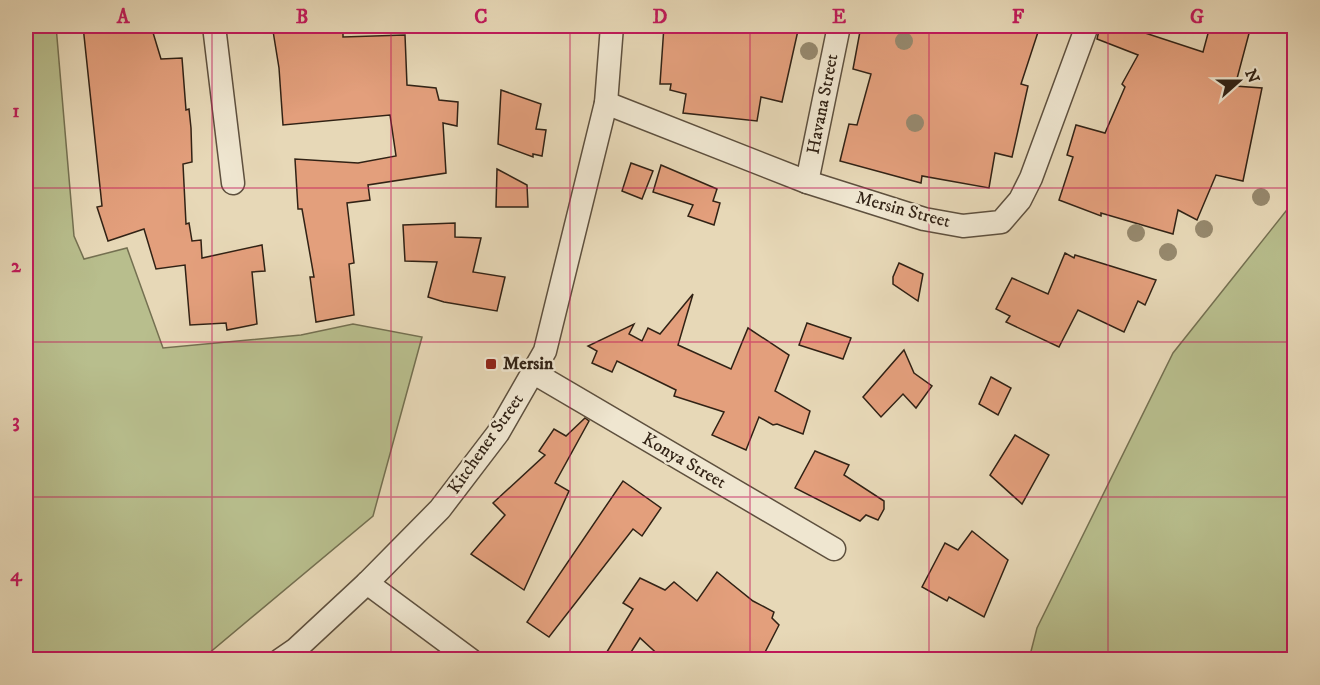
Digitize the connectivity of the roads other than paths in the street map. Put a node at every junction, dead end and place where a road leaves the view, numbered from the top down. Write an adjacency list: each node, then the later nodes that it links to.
1 (214, 26): 7 (street)
2 (612, 26): 5 (street, Kitchener Street)
3 (839, 26): 6 (street, Havana Street)
4 (1087, 26): 6 (street, Mersin Street)
5 (606, 103): 6 (street, Mersin Street); 8 (street, Kitchener Street)
6 (807, 182)
7 (233, 183)
8 (534, 373): 9 (street, Konya Street); 10 (street, Kitchener Street)
9 (834, 549)
10 (367, 583): 11 (street, Kitchener Street); 12 (street)
11 (280, 660)
12 (471, 660)

